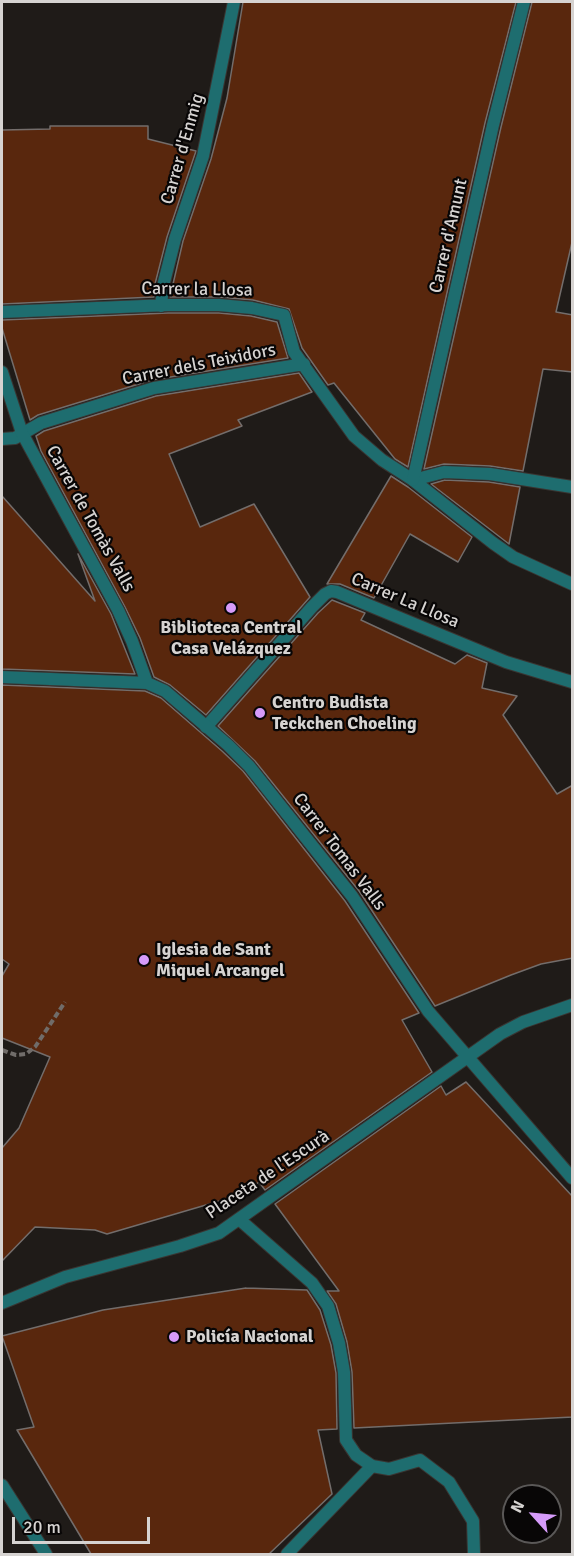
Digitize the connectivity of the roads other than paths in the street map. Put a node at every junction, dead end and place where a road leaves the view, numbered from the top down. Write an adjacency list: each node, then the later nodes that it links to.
1 (234, 2): 3 (street, Carrer d'Enmig)
2 (524, 2): 9 (street, Carrer d'Amunt)
3 (161, 306): 4 (street, Carrer la Llosa); 5 (street, Carrer la Llosa)
4 (2, 312)
5 (304, 364): 7 (street, Carrer dels Teixidors); 9 (street, Carrer la Llosa)
6 (2, 372): 7 (street, Carrer de Tomàs Valls)
7 (22, 433): 8 (street, Carrer dels Teixidors); 14 (street, Carrer de Tomàs Valls)
8 (2, 439)
9 (414, 480): 10 (street); 11 (street, Carrer la Llosa)
10 (573, 487)
11 (573, 584)
12 (2, 677): 14 (street, Carrer Tomas Valls)
13 (573, 682): 15 (street, Carrer La Llosa)
14 (147, 684): 15 (street, Carrer Tomas Valls)
15 (206, 727): 17 (street, Carrer Tomas Valls)
16 (573, 1005): 17 (street, Placeta de l'Escurà)
17 (467, 1058): 18 (street, Carrer Tomas Valls); 19 (street, Placeta de l'Escurà)
18 (573, 1178)
19 (240, 1220): 20 (street, Placeta de l'Escurà); 21 (street)
20 (2, 1303)
21 (372, 1466): 24 (street); 25 (street)
22 (2, 1485): 23 (street)
23 (46, 1554)
24 (287, 1554)
25 (474, 1554)

